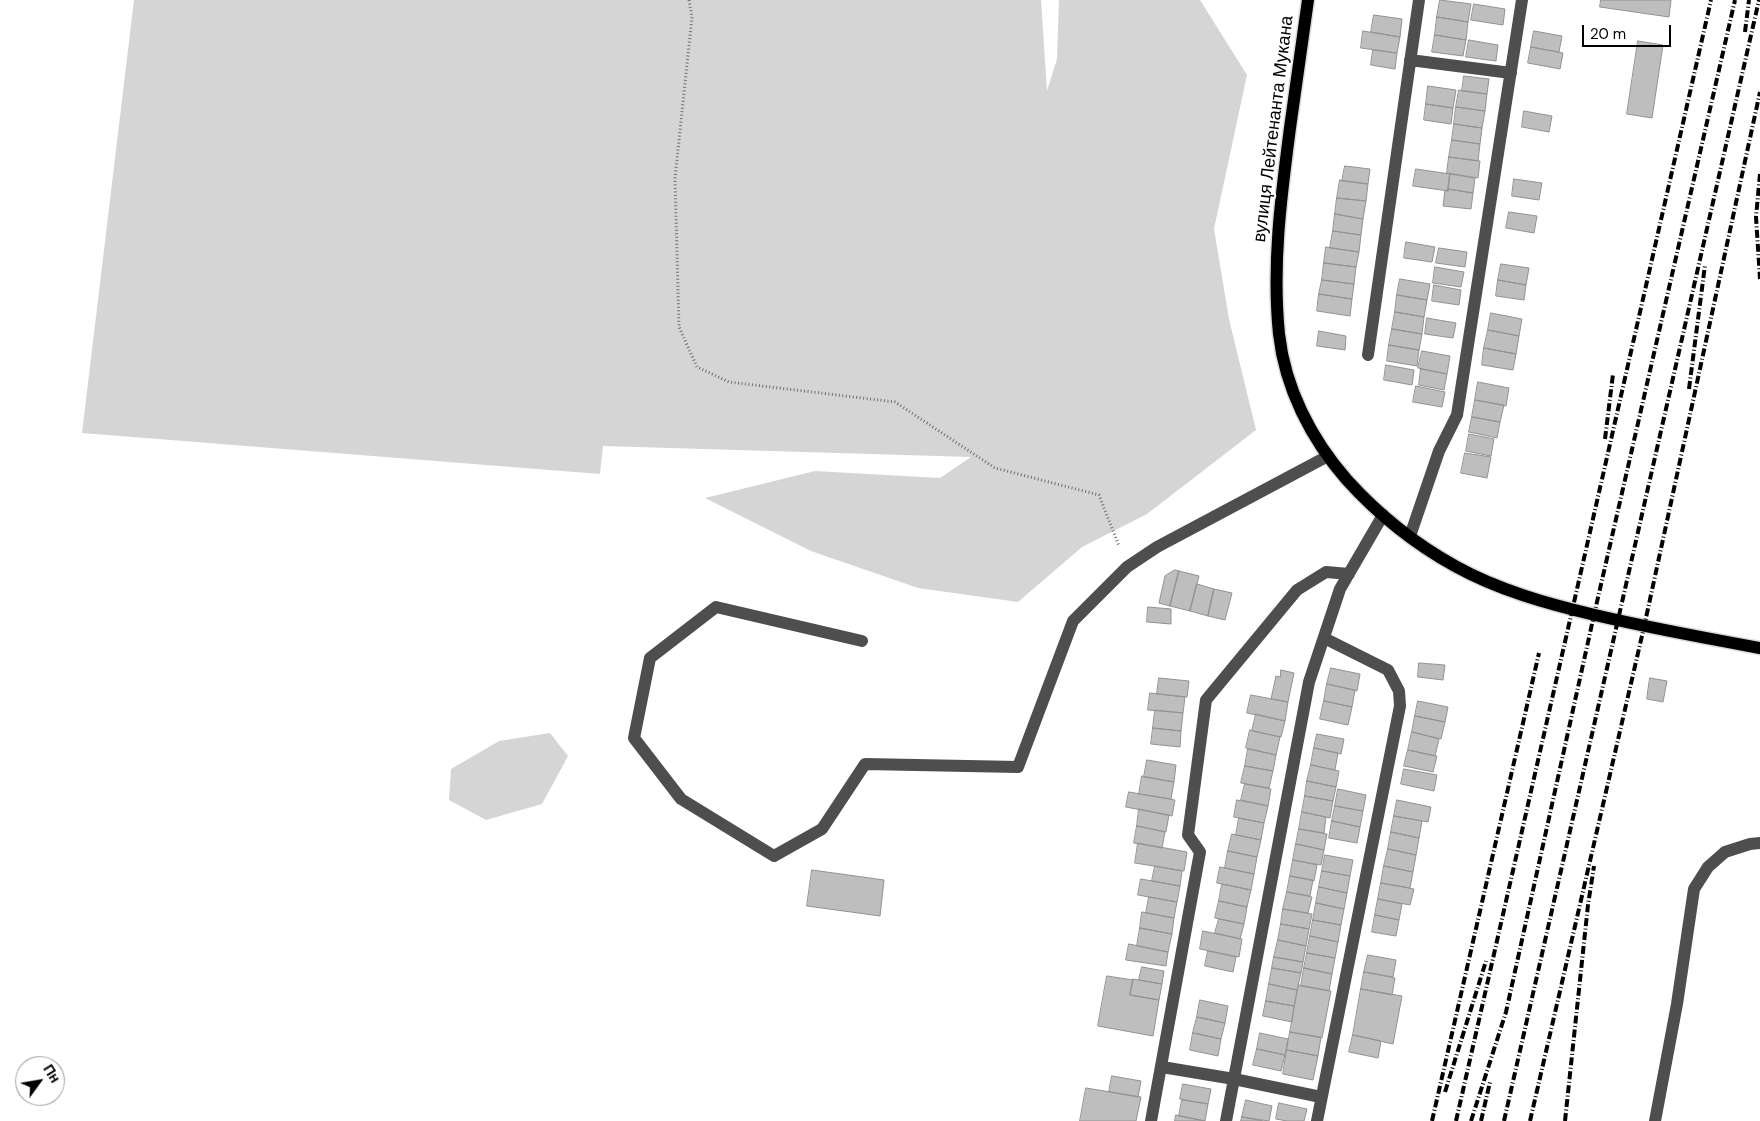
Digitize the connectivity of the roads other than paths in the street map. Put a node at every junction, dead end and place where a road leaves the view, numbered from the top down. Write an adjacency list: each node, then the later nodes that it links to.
1 (1308, 0): 7 (main road, вулиця Лейтенанта Мукана)
2 (1418, 0): 4 (lane)
3 (1522, 0): 5 (lane)
4 (1410, 60): 5 (lane); 6 (lane)
5 (1511, 73): 9 (lane)
6 (1368, 355)
7 (1328, 456): 8 (main road, вулиця Лейтенанта Мукана); 12 (lane)
8 (1384, 515): 9 (main road, вулиця Лейтенанта Мукана); 10 (lane)
9 (1410, 536): 13 (main road, вулиця Лейтенанта Мукана)
10 (1349, 574): 11 (lane); 15 (lane)
11 (1324, 638): 16 (lane); 17 (lane)
12 (862, 641)
13 (1760, 648)
14 (1760, 843): 21 (lane)
15 (1162, 1067): 16 (lane); 18 (lane)
16 (1234, 1079): 17 (lane); 19 (lane)
17 (1321, 1097): 20 (lane)
18 (1151, 1121)
19 (1226, 1121)
20 (1317, 1121)
21 (1655, 1121)

